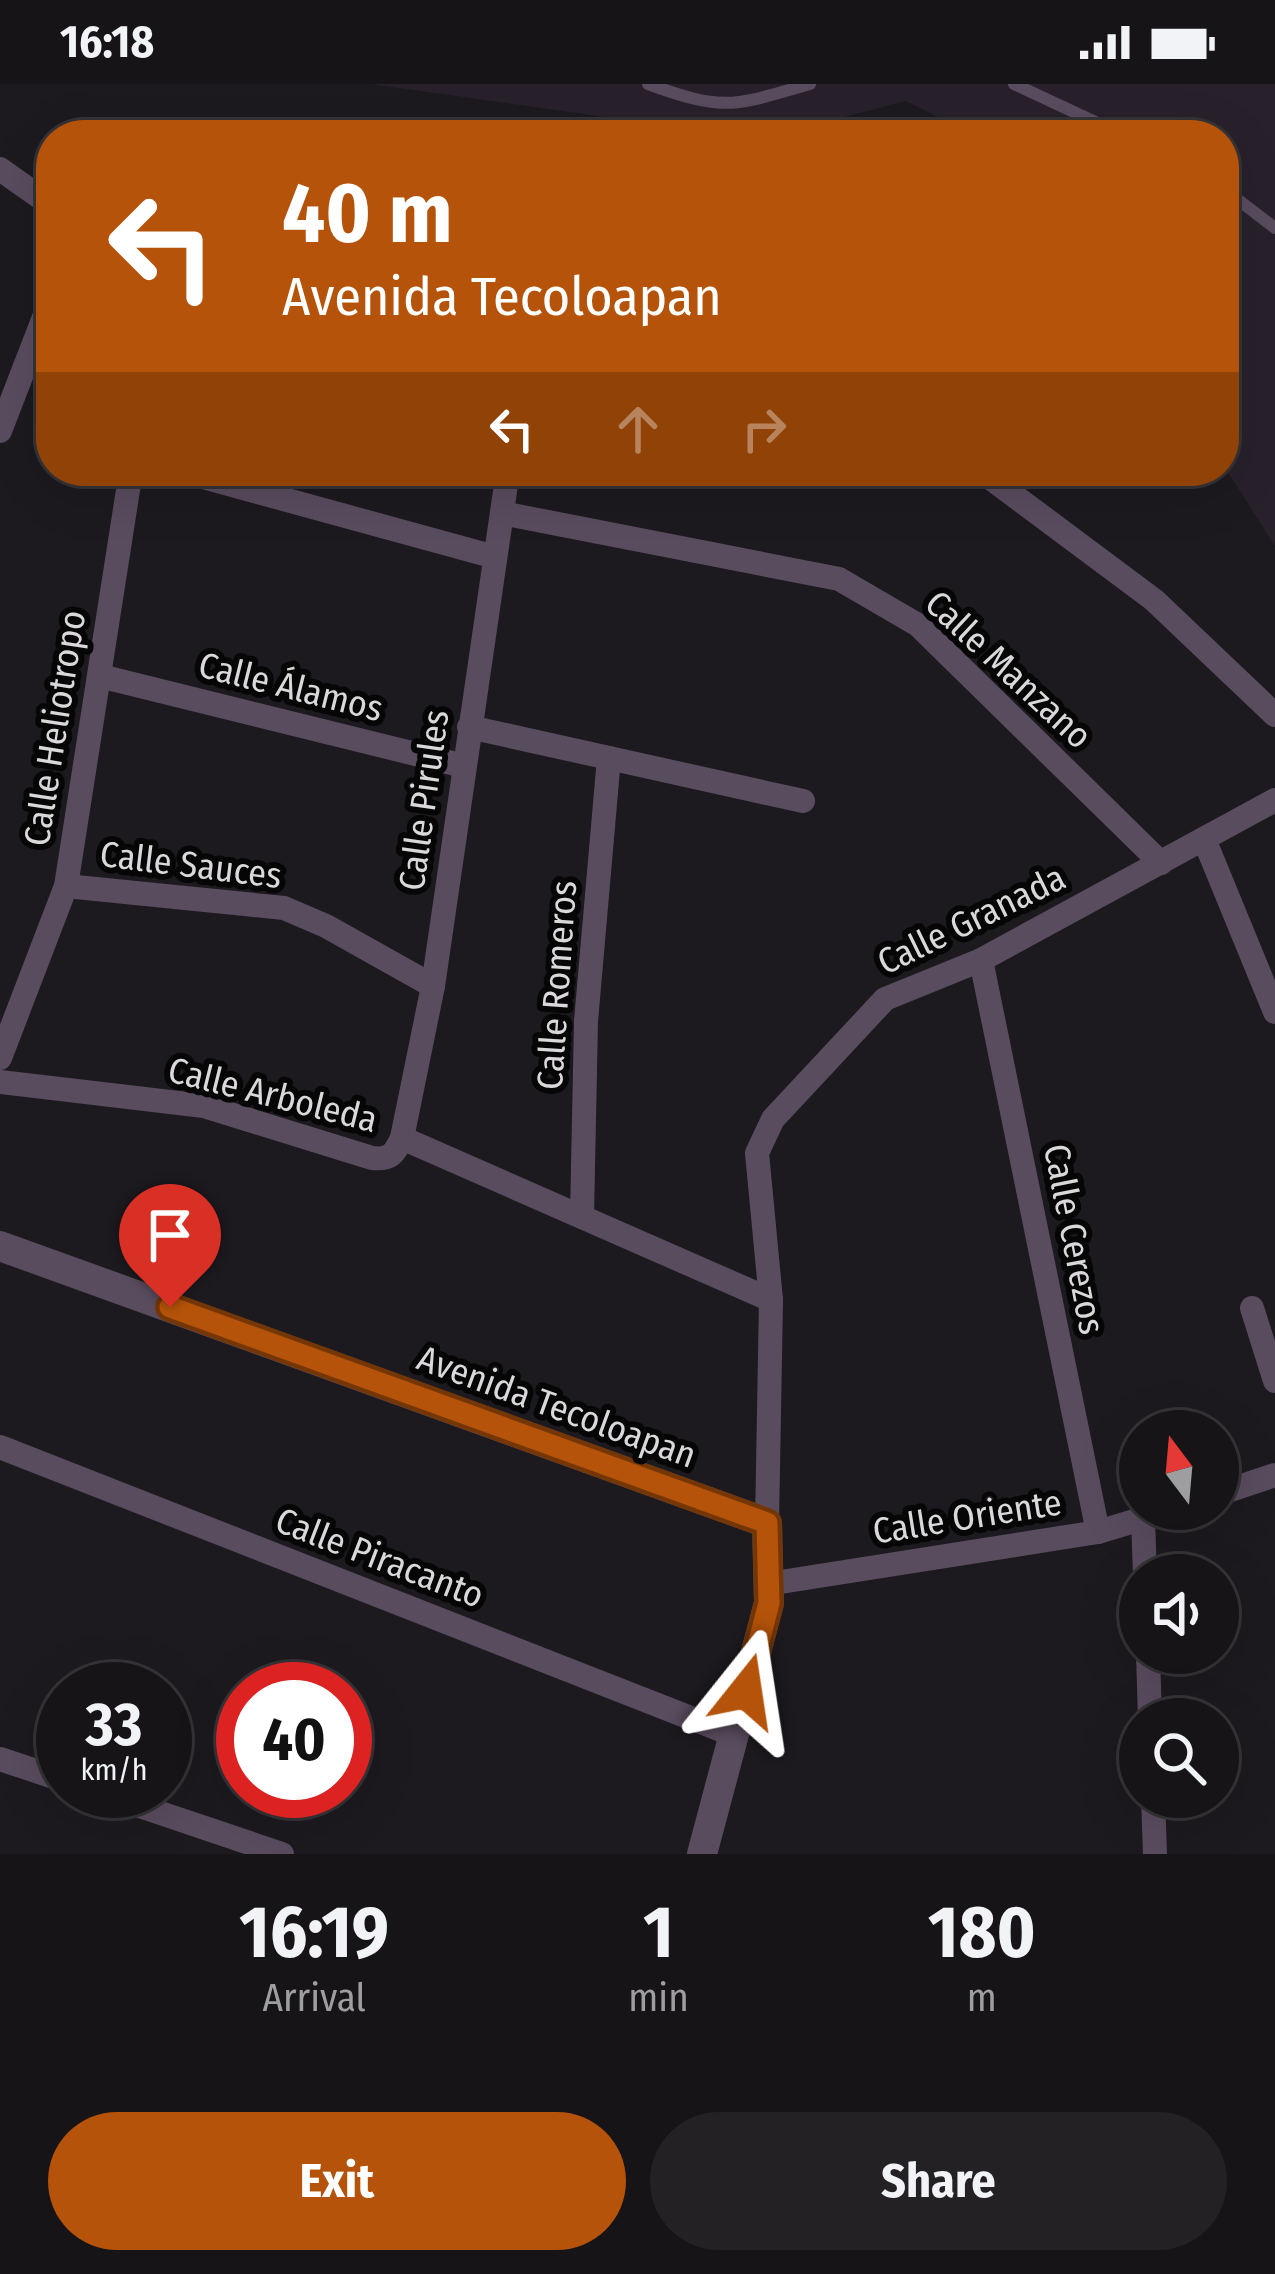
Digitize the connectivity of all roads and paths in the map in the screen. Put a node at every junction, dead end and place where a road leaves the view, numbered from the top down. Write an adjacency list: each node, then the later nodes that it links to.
1 (648, 84): 2 (lane)
2 (810, 84)
3 (1014, 84): 4 (lane)
4 (1091, 120)
5 (0, 169): 6 (street)
6 (36, 194)
7 (1239, 200): 8 (lane)
8 (1275, 228)
9 (36, 338): 10 (street)
10 (0, 431)
11 (129, 486): 17 (street, Calle Heliotropo)
12 (236, 486): 16 (street)
13 (506, 486): 15 (street, Calle Pirules)
14 (1002, 486): 18 (street)
15 (502, 513): 16 (street, Calle Pirules); 25 (street, Calle Manzano)
16 (495, 557): 19 (street, Calle Pirules)
17 (100, 676): 21 (street, Calle Álamos); 26 (street, Calle Heliotropo)
18 (1275, 715)
19 (469, 727): 20 (street); 21 (street, Calle Pirules)
20 (609, 758): 23 (street); 33 (street, Calle Romeros)
21 (464, 766): 28 (street, Calle Pirules)
22 (1275, 800): 24 (street, Calle Granada)
23 (803, 801)
24 (1204, 839): 25 (street, Calle Granada); 29 (street)
25 (1161, 862): 27 (street, Calle Granada)
26 (66, 886): 28 (street, Calle Sauces); 30 (street, Calle Heliotropo)
27 (982, 960): 35 (street, Calle Granada); 43 (street, Calle Cerezos)
28 (433, 986): 32 (street, Calle Pirules)
29 (1275, 1012)
30 (0, 1058)
31 (0, 1082): 32 (street, Calle Arboleda)
32 (402, 1138): 33 (street, Calle Arboleda)
33 (582, 1216): 35 (street, Calle Arboleda)
34 (0, 1246): 41 (street, Avenida Tecoloapan)
35 (771, 1300): 41 (street, Calle Granada)
36 (1252, 1308): 37 (street)
37 (1275, 1381)
38 (0, 1447): 45 (street, Calle Piracanto)
39 (1275, 1475): 40 (street)
40 (1239, 1487)
41 (767, 1523): 44 (street)
42 (1119, 1526): 43 (street, Calle Oriente)
43 (1098, 1532): 44 (street, Calle Oriente)
44 (768, 1584): 45 (street)
45 (734, 1735): 51 (street)
46 (0, 1759): 47 (street)
47 (36, 1771)
48 (175, 1818): 50 (street)
49 (1154, 1818): 52 (street)
50 (282, 1854)
51 (702, 1854)
52 (1155, 1854)

